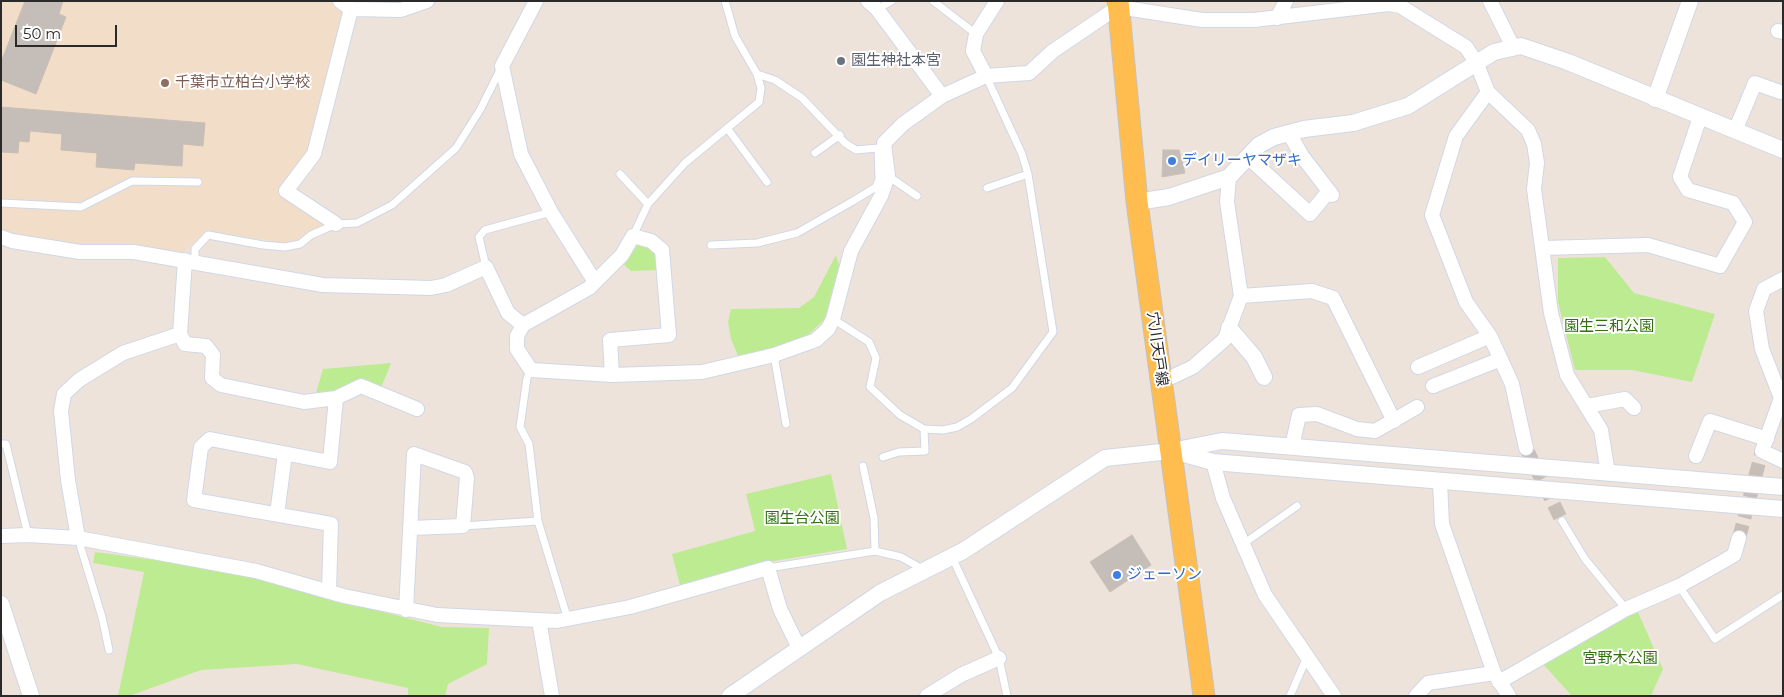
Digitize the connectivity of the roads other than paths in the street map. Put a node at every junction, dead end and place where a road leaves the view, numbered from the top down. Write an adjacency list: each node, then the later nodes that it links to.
1 (427, 1): 11 (street)
2 (536, 1): 17 (street)
3 (725, 1): 18 (lane)
4 (892, 1): 12 (lane)
5 (933, 1): 14 (lane)
6 (997, 1): 14 (street)
7 (1286, 1): 13 (street)
8 (1490, 1): 15 (street)
9 (1690, 1): 23 (street)
10 (1118, 4): 13 (street); 19 (street); 41 (main road, 穴川天戸線)
11 (346, 5): 45 (street)
12 (873, 5): 22 (street)
13 (1277, 18): 16 (street)
14 (976, 34): 19 (street)
15 (1513, 47): 16 (street); 23 (street)
16 (1476, 62): 20 (street); 27 (street)
17 (502, 66): 44 (street); 45 (lane)
18 (757, 74): 25 (lane); 28 (lane)
19 (986, 76): 22 (street); 34 (lane)
20 (1488, 92): 49 (street); 59 (street)
21 (1780, 92): 26 (street)
22 (942, 96): 29 (street)
23 (1655, 99): 24 (street)
24 (1700, 117): 26 (street); 49 (street)
25 (727, 128): 38 (lane); 43 (lane)
26 (1735, 131): 30 (street)
27 (1289, 133): 32 (street); 32 (street)
28 (840, 135): 29 (lane); 31 (lane)
29 (881, 145): 35 (street); 48 (lane)
30 (1783, 150)
31 (816, 153)
32 (1248, 157): 36 (street)
33 (620, 174): 43 (lane)
34 (1028, 174): 39 (lane); 75 (lane)
35 (888, 176): 40 (lane); 55 (street)
36 (1229, 177): 41 (street); 54 (street)
37 (198, 182): 42 (lane)
38 (767, 182)
39 (987, 188)
40 (917, 196)
41 (1137, 202): 66 (main road, 穴川天戸線)
42 (1, 203)
43 (648, 204): 46 (lane)
44 (551, 212): 51 (lane); 53 (street)
45 (336, 224): 50 (lane)
46 (633, 236): 53 (street); 64 (street)
47 (1, 237): 50 (street)
48 (711, 245)
49 (1543, 248): 69 (street)
50 (190, 261): 51 (street); 58 (street)
51 (486, 267): 56 (street)
52 (1783, 279): 76 (street)
53 (595, 282): 56 (street)
54 (1241, 296): 57 (street); 73 (street)
55 (833, 320): 60 (street); 75 (lane)
56 (523, 325): 63 (street)
57 (1229, 328): 65 (street); 66 (street)
58 (180, 334): 68 (street); 99 (street)
59 (1490, 336): 61 (street); 62 (street)
60 (774, 355): 64 (street); 74 (lane)
61 (1501, 358): 67 (street); 79 (street)
62 (1418, 367)
63 (532, 370): 64 (street); 94 (lane)
64 (612, 375)
65 (1264, 377)
66 (1161, 382): 80 (main road, 穴川天戸線)
67 (1433, 386)
68 (336, 398): 72 (street); 81 (street)
69 (1587, 406): 71 (street); 87 (street)
70 (1418, 408): 73 (street)
71 (1634, 408)
72 (417, 409)
73 (1394, 421): 78 (street)
74 (786, 424)
75 (924, 429): 83 (lane)
76 (1767, 439): 82 (street); 84 (street)
77 (1, 444): 97 (lane)
78 (1292, 447): 80 (street); 87 (street)
79 (1526, 448)
80 (1170, 451): 85 (street); 103 (street); 124 (main road, 穴川天戸線)
81 (285, 454): 92 (street); 92 (street)
82 (1696, 456)
83 (883, 457)
84 (1783, 461)
85 (1213, 462): 88 (street); 101 (street)
86 (863, 466): 102 (lane)
87 (1608, 473): 89 (street)
88 (1440, 482): 91 (street); 118 (street)
89 (1783, 487)
90 (1297, 506): 101 (lane)
91 (1783, 509)
92 (277, 514): 107 (street)
93 (1562, 520): 110 (lane)
94 (538, 521): 95 (lane); 113 (lane)
95 (463, 526): 96 (street); 96 (street)
96 (410, 528): 111 (street)
97 (28, 534): 98 (street); 99 (street)
98 (1, 536)
99 (78, 538): 107 (street); 115 (lane)
100 (1738, 538): 106 (street)
101 (1243, 544): 116 (street)
102 (875, 551): 104 (lane); 105 (lane)
103 (952, 557): 105 (street); 117 (lane)
104 (768, 568): 113 (street); 114 (street)
105 (924, 571): 114 (street)
106 (1679, 586): 108 (lane); 110 (street)
107 (329, 591): 111 (street)
108 (1783, 595)
109 (1, 604): 119 (street)
110 (1626, 609): 118 (street)
111 (406, 610): 112 (street)
112 (539, 620): 113 (street); 120 (street)
113 (568, 620)
114 (799, 648): 121 (street)
115 (109, 650)
116 (1308, 657): 125 (lane); 126 (street)
117 (999, 658): 122 (street); 123 (lane)
118 (1496, 678): 127 (street); 128 (street)
119 (31, 696)
120 (552, 696)
121 (730, 696)
122 (927, 696)
123 (1007, 696)
124 (1204, 696)
125 (1290, 696)
126 (1334, 696)
127 (1416, 696)
128 (1509, 696)

